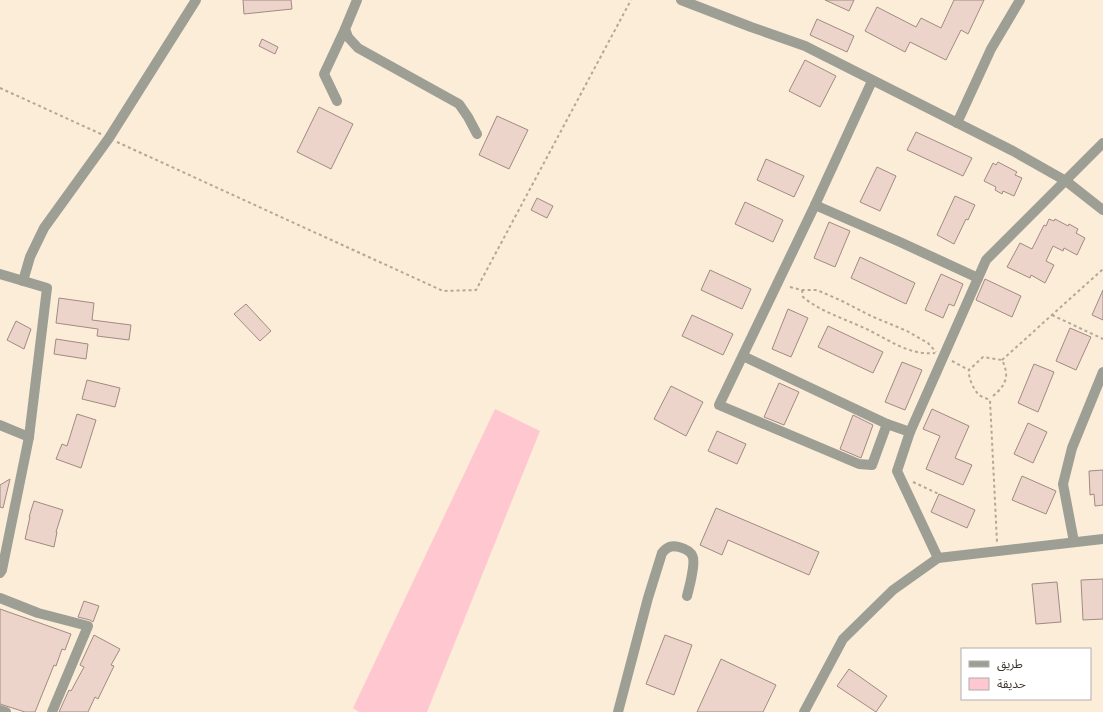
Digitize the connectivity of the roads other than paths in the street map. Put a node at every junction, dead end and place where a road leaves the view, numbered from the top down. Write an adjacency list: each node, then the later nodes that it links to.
1 (196, 0): 16 (street)
2 (358, 0): 5 (street)
3 (681, 0): 6 (street)
4 (1020, 0): 8 (street)
5 (345, 29): 7 (street); 9 (street)
6 (872, 81): 8 (street); 12 (street)
7 (337, 102)
8 (957, 123): 11 (street)
9 (477, 134)
10 (1103, 143): 11 (street)
11 (1066, 181): 13 (street); 15 (street)
12 (815, 205): 15 (street); 17 (street)
13 (1103, 210)
14 (0, 274): 16 (street)
15 (978, 278): 21 (street)
16 (23, 281): 22 (street)
17 (743, 356): 19 (street); 19 (street)
18 (1103, 372): 24 (street)
19 (888, 424): 21 (street)
20 (0, 426): 22 (street)
21 (910, 432): 25 (street)
22 (29, 437): 26 (street)
23 (1103, 539): 24 (street)
24 (1074, 542): 25 (street)
25 (938, 558): 33 (street)
26 (1, 571)
27 (687, 596): 32 (street)
28 (0, 598): 31 (street)
29 (0, 710): 30 (street)
30 (6, 712)
31 (52, 712)
32 (618, 712)
33 (804, 712)

